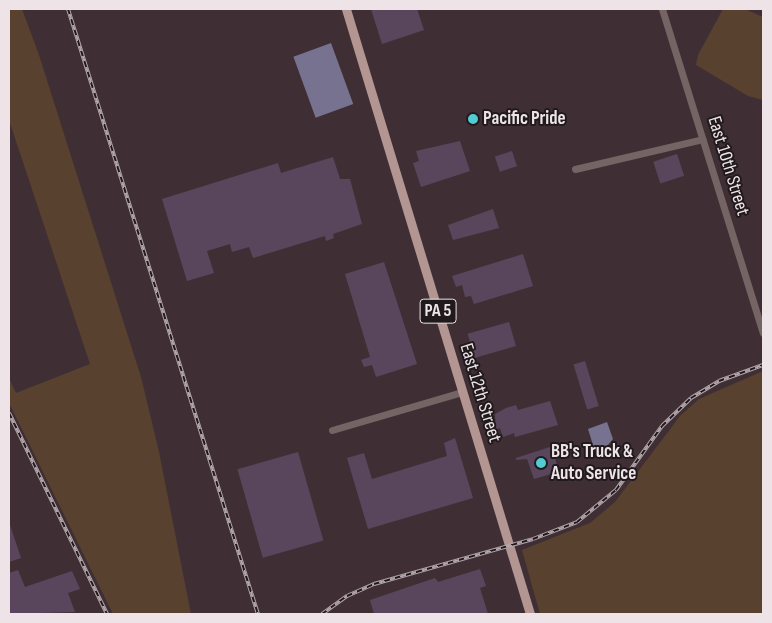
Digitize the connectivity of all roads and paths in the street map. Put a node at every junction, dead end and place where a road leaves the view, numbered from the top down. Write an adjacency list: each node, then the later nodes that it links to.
1 (346, 9): 6 (main road, East 12th Street / PA 5)
2 (662, 9): 3 (street, East 10th Street)
3 (703, 139): 4 (street); 5 (street, East 10th Street)
4 (575, 169)
5 (763, 333)
6 (462, 392): 7 (street); 8 (main road, East 12th Street / PA 5)
7 (332, 430)
8 (530, 614)

